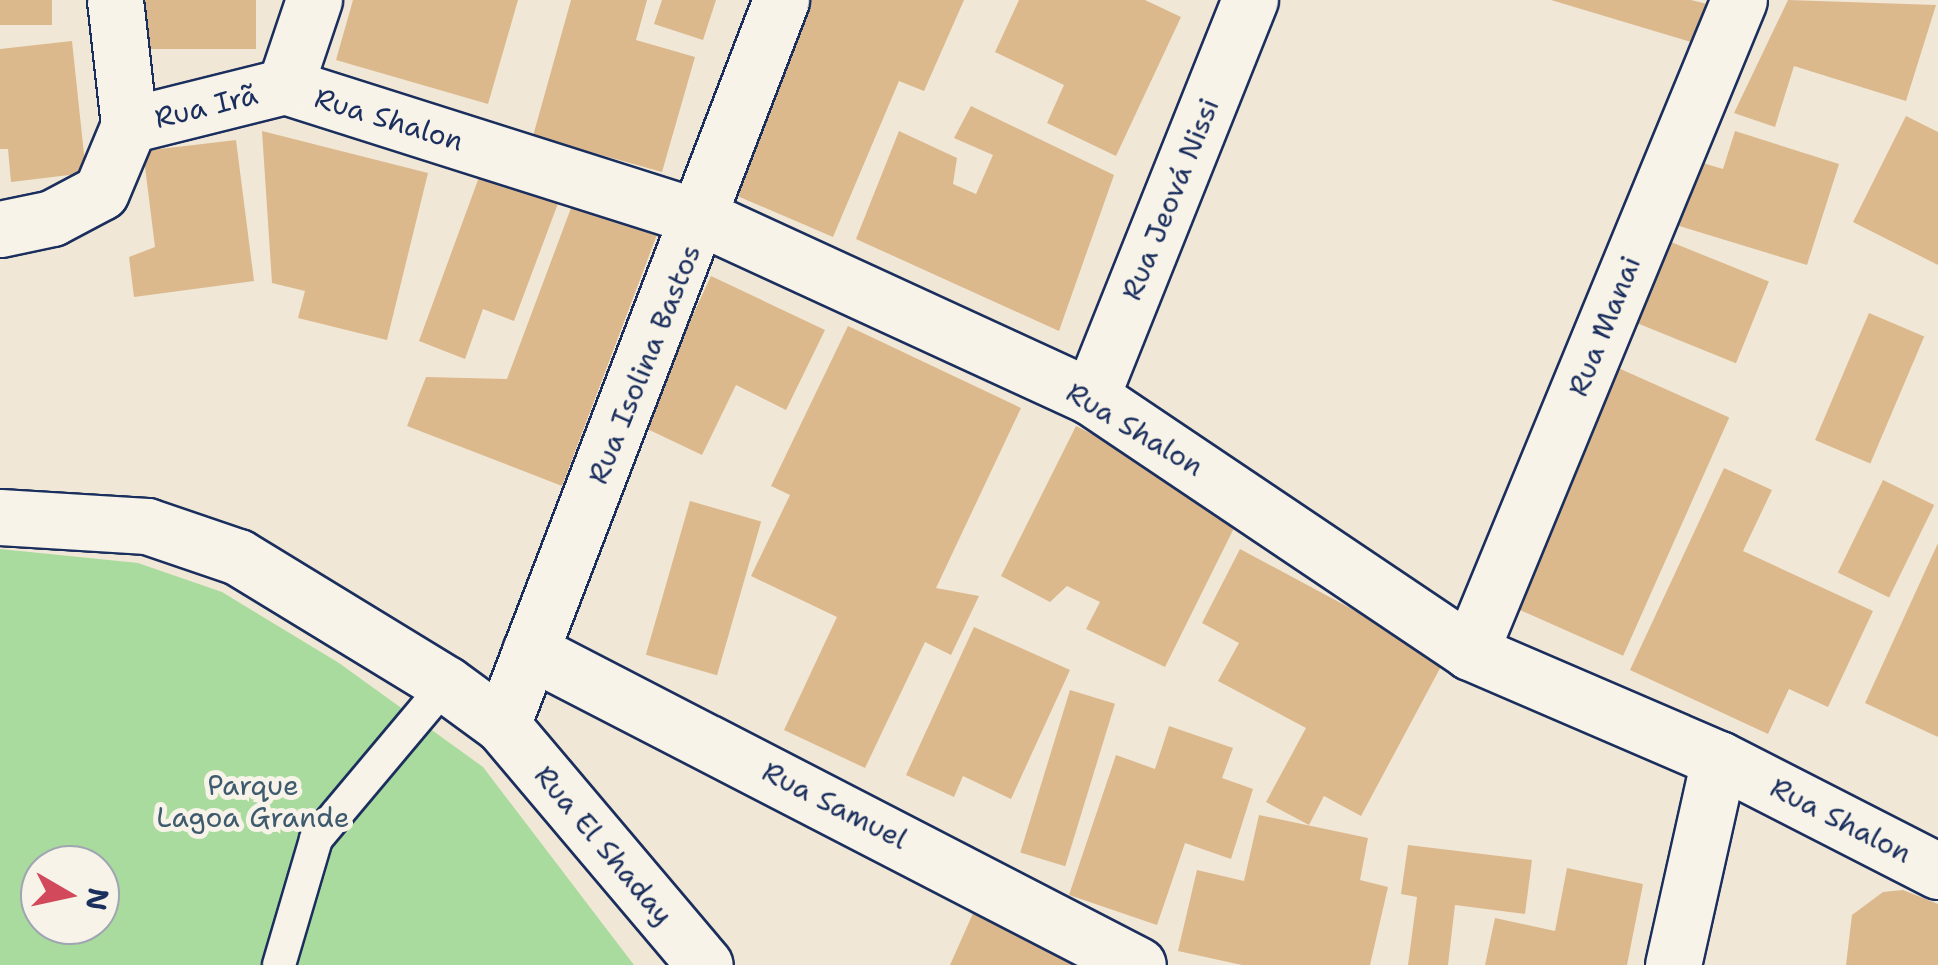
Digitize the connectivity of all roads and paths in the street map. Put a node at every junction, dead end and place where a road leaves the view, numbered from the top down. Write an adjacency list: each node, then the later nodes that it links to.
1 (115, 0): 7 (street)
2 (314, 0): 6 (street)
3 (781, 0): 8 (street, Rua Isolina Bastos)
4 (1250, 0): 10 (street, Rua Jeová Nissi)
5 (1739, 0): 13 (street, Rua Manai)
6 (285, 86): 7 (street, Rua Irã); 8 (street, Rua Shalon)
7 (129, 125): 9 (street, Rua Irã)
8 (702, 218): 10 (street, Rua Shalon); 12 (street, Rua Isolina Bastos)
9 (0, 229)
10 (1091, 397): 13 (street, Rua Shalon)
11 (0, 517): 14 (street)
12 (530, 651): 15 (street, Rua Isolina Bastos); 20 (street, Rua Samuel)
13 (1470, 652): 16 (street, Rua Shalon)
14 (446, 684): 15 (street); 18 (lane)
15 (502, 726): 19 (street, Rua El Shaday)
16 (1719, 759): 17 (street, Rua Shalon); 21 (street)
17 (1938, 871)
18 (279, 965)
19 (705, 965)
20 (1138, 965)
21 (1673, 965)

